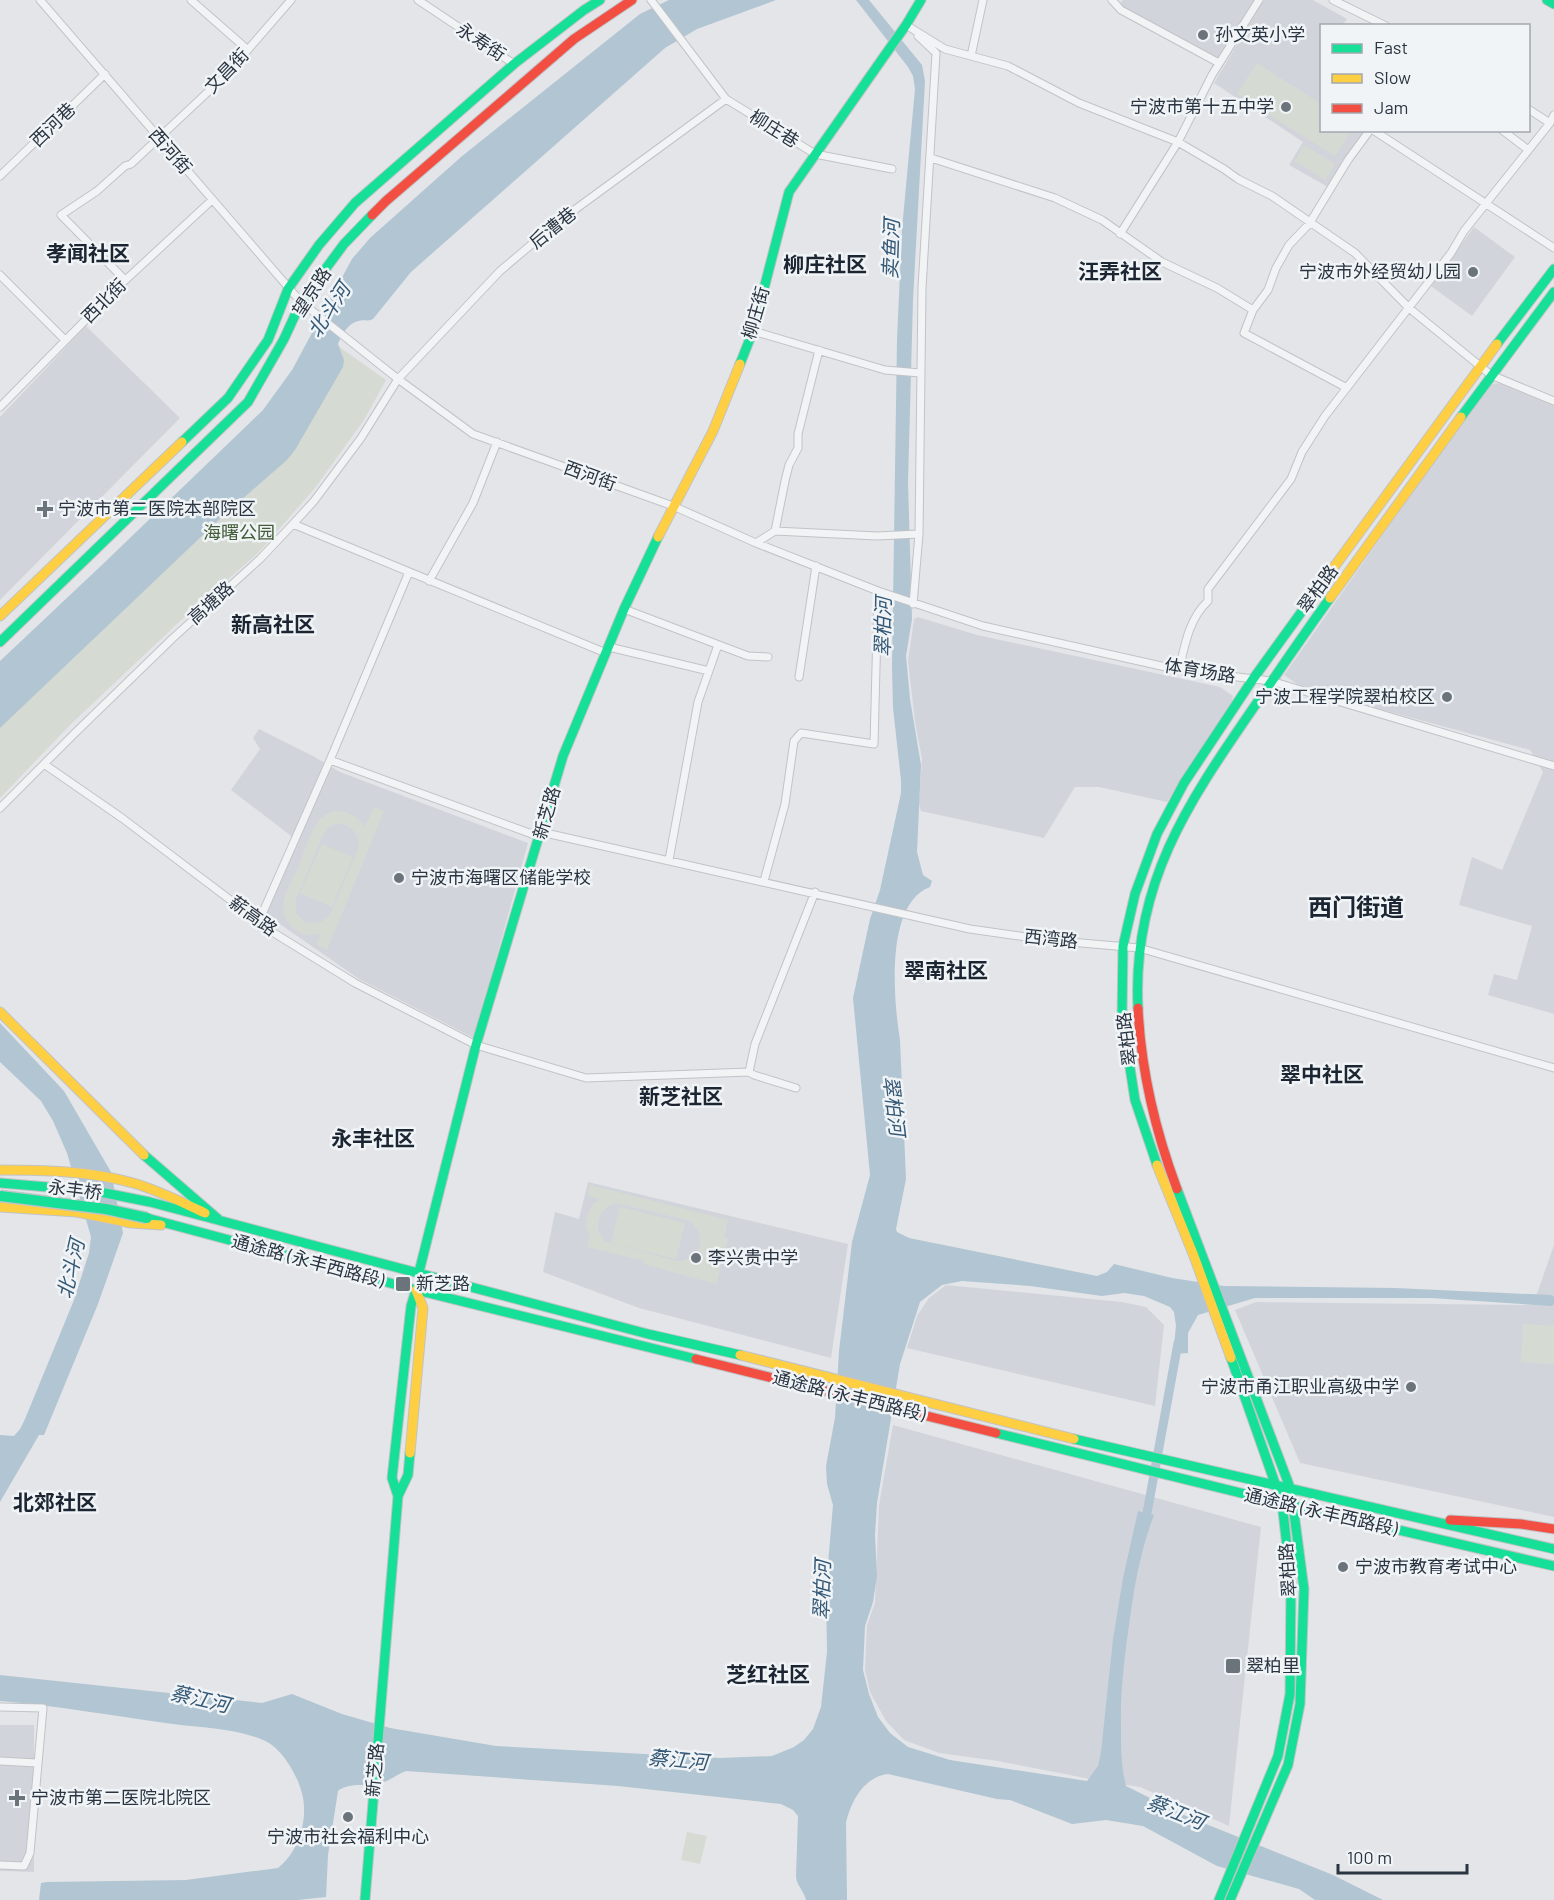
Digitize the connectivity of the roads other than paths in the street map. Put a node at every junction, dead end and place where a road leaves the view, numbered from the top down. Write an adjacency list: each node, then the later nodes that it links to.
1 (40, 0): 21 (street, 西河街)
2 (191, 0): 17 (street)
3 (291, 0): 17 (street, 文昌街)
4 (418, 0): 20 (street, 永寿街)
5 (600, 0): 20 (main road, 望京路)
6 (632, 0): 46 (main road, 望京路)
7 (651, 0): 22 (street, 柳庄巷)
8 (921, 0): 16 (main road, 柳庄街)
9 (983, 0): 18 (street)
10 (1112, 0): 19 (street)
11 (1259, 0): 19 (street)
12 (1333, 0): 15 (street)
13 (1547, 0): 14 (main road)
14 (1554, 4)
15 (1382, 24)
16 (906, 25): 18 (street); 32 (main road, 柳庄街); 33 (street)
17 (248, 50): 29 (street, 文昌街)
18 (971, 56): 30 (street)
19 (1220, 63): 30 (street)
20 (514, 64): 44 (main road, 望京路)
21 (105, 74): 29 (street, 西河街); 35 (street, 西河巷)
22 (726, 99): 32 (street, 柳庄巷); 55 (street, 后漕巷)
23 (1530, 110): 25 (street)
24 (1554, 115): 25 (street)
25 (1550, 123): 31 (street)
26 (1370, 132): 38 (street)
27 (1375, 132): 37 (street)
28 (1505, 132): 31 (street)
29 (158, 138): 36 (street, 西河街); 43 (street, 文昌街)
30 (1178, 142): 38 (street); 39 (street)
31 (1527, 149): 37 (street)
32 (815, 154): 34 (street, 柳庄巷); 49 (main road, 柳庄街)
33 (931, 158): 39 (street); 53 (street)
34 (892, 169)
35 (0, 176)
36 (212, 200): 43 (street, 西北街); 44 (street, 西河街)
37 (1487, 204): 40 (street); 47 (street)
38 (1309, 224): 47 (street); 48 (street)
39 (1120, 234): 48 (street)
40 (1554, 248)
41 (1554, 269): 52 (main road, 翠柏路)
42 (0, 275): 50 (street)
43 (125, 280): 50 (street, 西北街)
44 (288, 289): 46 (street, 西河街); 71 (main road, 望京路)
45 (1554, 292): 54 (main road, 翠柏路)
46 (301, 302): 55 (street, 西河街); 72 (main road, 望京路)
47 (1409, 308): 52 (street); 56 (street)
48 (1253, 310): 56 (street)
49 (753, 331): 51 (street); 60 (main road, 柳庄街)
50 (65, 340): 58 (street, 西北街)
51 (819, 350): 53 (street); 62 (street)
52 (1480, 366): 54 (street); 79 (main road, 翠柏路)
53 (918, 373): 63 (street)
54 (1491, 375): 57 (street); 80 (main road, 翠柏路)
55 (398, 379): 59 (street, 西河街); 61 (street, 高塘路)
56 (1347, 388): 76 (street)
57 (1554, 401)
58 (0, 407)
59 (497, 442): 60 (street, 西河街); 67 (street)
60 (673, 506): 64 (street, 西河街); 70 (main road, 新芝路)
61 (293, 524): 66 (street); 82 (street, 高塘路)
62 (775, 531): 63 (street); 64 (street)
63 (919, 534): 69 (street)
64 (756, 543): 65 (street, 西河街)
65 (816, 566): 68 (street, 西河街); 78 (street)
66 (409, 572): 67 (street); 81 (street)
67 (429, 581): 74 (street)
68 (878, 591): 69 (street, 体育场路); 87 (street)
69 (913, 604): 76 (street, 体育场路)
70 (624, 609): 73 (street); 74 (main road, 新芝路)
71 (0, 616)
72 (0, 642)
73 (718, 645): 75 (street); 77 (street)
74 (608, 650): 77 (street); 85 (main road, 新芝路)
75 (768, 657)
76 (1179, 670): 79 (street, 体育场路)
77 (709, 671): 86 (street)
78 (799, 677)
79 (1253, 679): 80 (street, 体育场路); 90 (main road, 翠柏路)
80 (1271, 681): 83 (street, 体育场路); 91 (main road, 翠柏路)
81 (330, 760): 85 (street, 西湾路); 89 (street)
82 (44, 764): 84 (street, 高塘路); 89 (street, 薪高路)
83 (1554, 766)
84 (0, 808)
85 (540, 834): 86 (street, 西湾路); 93 (main road, 新芝路)
86 (669, 860): 87 (street, 西湾路)
87 (764, 881): 88 (street, 西湾路)
88 (814, 892): 90 (street, 西湾路); 95 (street)
89 (258, 921): 93 (street, 薪高路)
90 (1123, 946): 91 (street, 西湾路); 105 (main road, 翠柏路)
91 (1139, 948): 94 (street, 西湾路); 105 (main road, 翠柏路)
92 (0, 1012): 103 (main road)
93 (476, 1045): 95 (street, 薪高路); 106 (main road, 新芝路)
94 (1554, 1068)
95 (748, 1072): 96 (street)
96 (796, 1088)
97 (0, 1170): 103 (main road)
98 (0, 1183): 100 (main road, 永丰桥)
99 (0, 1196): 102 (main road, 永丰桥, bridge)
100 (150, 1202): 103 (main road, 通途路 (永丰西路段))
101 (0, 1207): 104 (main road)
102 (147, 1218): 104 (main road, 通途路 (永丰西路段))
103 (218, 1219): 106 (main road, 通途路 (永丰西路段))
104 (176, 1226): 107 (main road, 通途路 (永丰西路段))
105 (1198, 1256): 108 (main road, 翠柏路)
106 (419, 1272): 109 (main road, 通途路 (永丰西路段))
107 (416, 1290): 111 (main road, 新芝路); 111 (main road, 新芝路); 112 (main road, 通途路 (永丰西路段))
108 (1222, 1321): 109 (main road, 翠柏路); 110 (main road, 翠柏路)
109 (1277, 1487): 110 (main road, 通途路 (永丰西路段)); 112 (main road, 翠柏路)
110 (1291, 1490): 113 (main road, 翠柏路); 114 (main road, 通途路 (永丰西路段))
111 (398, 1496): 124 (main road, 新芝路)
112 (1282, 1503): 113 (main road, 通途路 (永丰西路段)); 121 (main road, 翠柏路)
113 (1294, 1506): 117 (main road, 通途路 (永丰西路段)); 121 (main road, 翠柏路)
114 (1419, 1519): 115 (main road); 116 (main road, 通途路 (永丰西路段))
115 (1554, 1529)
116 (1554, 1549)
117 (1552, 1567)
118 (0, 1707): 120 (street)
119 (0, 1761): 120 (street)
120 (37, 1763): 122 (street)
121 (1253, 1831): 123 (main road, 翠柏路)
122 (0, 1865)
123 (1234, 1878): 125 (main road, 翠柏路); 126 (main road, 翠柏路)
124 (365, 1900)
125 (1219, 1900)
126 (1230, 1900)

